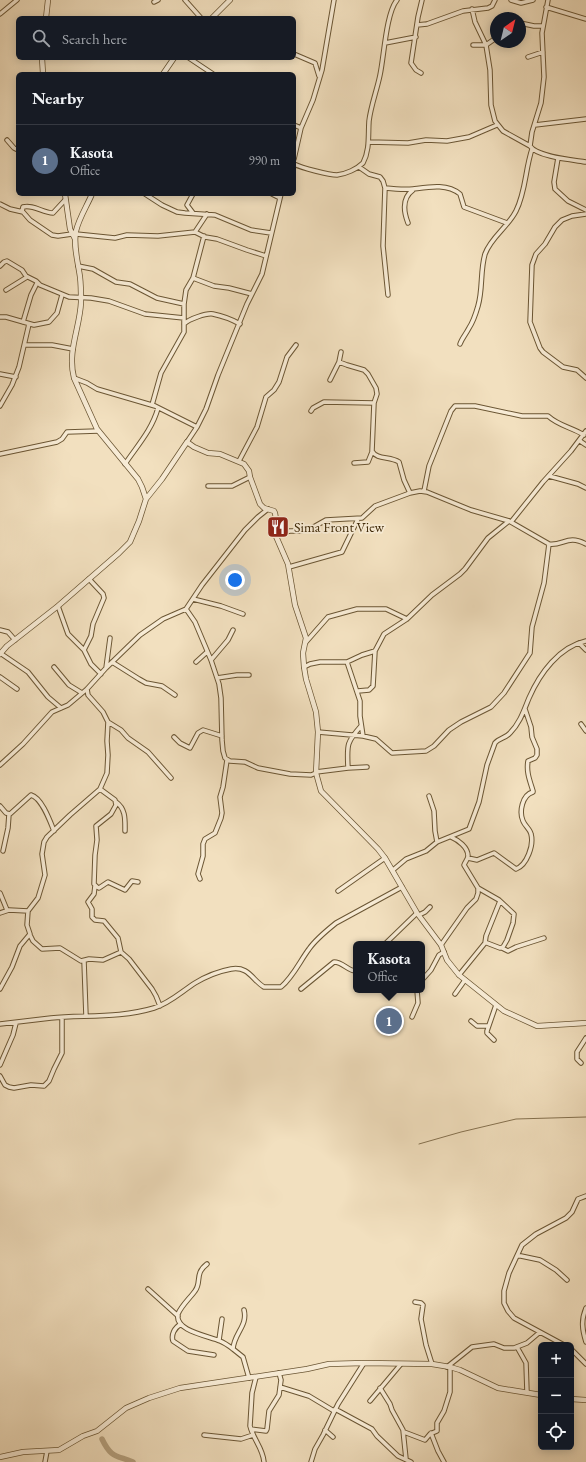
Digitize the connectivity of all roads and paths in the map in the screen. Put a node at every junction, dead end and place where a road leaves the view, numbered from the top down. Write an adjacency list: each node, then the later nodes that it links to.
1 (17, 0): 14 (street)
2 (48, 0): 15 (street)
3 (185, 0): 16 (street)
4 (230, 0): 17 (street)
5 (334, 0): 37 (street)
6 (397, 0): 24 (street)
7 (422, 0): 20 (street)
8 (495, 0): 13 (street)
9 (511, 0): 10 (street)
10 (533, 0)
11 (548, 0): 12 (street)
12 (546, 7): 18 (street); 21 (street)
13 (472, 9): 20 (street); 26 (street)
14 (0, 14)
15 (46, 16)
16 (199, 16)
17 (214, 16)
18 (586, 19)
19 (526, 24): 21 (street)
20 (417, 25): 22 (street)
21 (542, 26): 27 (street)
22 (416, 37): 24 (street); 36 (street)
23 (490, 42): 26 (street)
24 (385, 43): 44 (street)
25 (473, 45): 26 (street)
26 (486, 45): 39 (street)
27 (543, 52): 29 (street); 40 (street)
28 (296, 55): 37 (street)
29 (528, 57)
30 (42, 60): 33 (street)
31 (173, 60): 34 (street)
32 (192, 60): 35 (street)
33 (43, 72)
34 (164, 72)
35 (210, 72)
36 (421, 73)
37 (320, 77): 42 (street)
38 (586, 119): 40 (street)
39 (497, 125): 44 (street); 45 (street)
40 (534, 125): 45 (street)
41 (296, 127): 42 (street)
42 (301, 128): 47 (street)
43 (7, 140): 46 (street)
44 (369, 142): 51 (street)
45 (531, 148): 48 (street); 67 (street)
46 (16, 149)
47 (296, 150)
48 (558, 158): 49 (street); 61 (street)
49 (586, 162)
50 (296, 165): 51 (street)
51 (359, 167): 52 (street)
52 (384, 188): 53 (street); 81 (street)
53 (415, 189): 66 (street); 67 (street)
54 (65, 196): 59 (street)
55 (91, 196): 70 (street)
56 (148, 196): 63 (street)
57 (192, 196): 63 (street)
58 (280, 196): 69 (street)
59 (66, 200): 62 (street); 70 (street)
60 (0, 204): 62 (street)
61 (586, 210)
62 (22, 211): 70 (street)
63 (193, 214): 64 (street)
64 (207, 214): 68 (street); 69 (street)
65 (586, 214): 99 (street)
66 (408, 223)
67 (507, 223): 91 (street)
68 (195, 232): 70 (street); 71 (street)
69 (271, 233): 72 (street)
70 (74, 236): 74 (street)
71 (204, 236): 72 (street); 76 (street)
72 (266, 256): 79 (street)
73 (0, 266): 75 (street)
74 (78, 266): 82 (street); 83 (street)
75 (27, 277): 77 (street); 78 (street)
76 (192, 278): 79 (street); 83 (street)
77 (38, 283): 80 (street); 86 (street)
78 (6, 290)
79 (252, 294): 89 (street)
80 (62, 295): 82 (street); 87 (street)
81 (388, 295)
82 (81, 298): 85 (street); 93 (street)
83 (184, 304): 85 (street)
84 (0, 317): 86 (street)
85 (184, 318): 88 (street)
86 (23, 322): 87 (street)
87 (29, 324): 90 (street)
88 (184, 324): 89 (street); 102 (street)
89 (240, 324): 106 (street)
90 (24, 344): 93 (street); 97 (street)
91 (460, 344)
92 (296, 346): 115 (street)
93 (73, 349): 98 (street)
94 (341, 352): 95 (street)
95 (339, 362): 100 (street); 101 (street)
96 (0, 374): 97 (street)
97 (16, 377): 103 (street)
98 (74, 378): 102 (street); 107 (street)
99 (586, 378)
100 (330, 380)
101 (374, 403): 105 (street); 113 (street)
102 (152, 405): 104 (street)
103 (0, 406)
104 (158, 408): 106 (street); 117 (street)
105 (311, 411)
106 (197, 427): 111 (street)
107 (98, 431): 114 (street); 117 (street)
108 (586, 431): 109 (street)
109 (584, 435): 110 (street); 122 (street)
110 (580, 440): 112 (street); 118 (street)
111 (187, 442): 115 (street); 124 (street)
112 (586, 445)
113 (372, 452): 116 (street); 123 (street)
114 (0, 454)
115 (239, 461): 119 (street)
116 (354, 463)
117 (125, 464): 124 (street)
118 (549, 476): 121 (street); 127 (street)
119 (250, 477): 120 (street); 125 (street)
120 (208, 486)
121 (586, 488)
122 (424, 491): 123 (street); 127 (street)
123 (410, 493): 126 (street)
124 (146, 499): 132 (street)
125 (268, 509): 128 (street); 133 (street)
126 (358, 519): 128 (street); 131 (street)
127 (510, 522): 129 (street); 137 (street)
128 (275, 534): 131 (street)
129 (549, 544): 130 (street); 175 (street)
130 (586, 544)
131 (289, 567): 143 (street)
132 (89, 579): 134 (street); 145 (street)
133 (193, 599): 135 (street); 136 (street)
134 (58, 606): 141 (street); 145 (street)
135 (186, 609): 148 (street); 151 (street)
136 (243, 614)
137 (407, 619): 143 (street); 147 (street)
138 (0, 630): 141 (street)
139 (233, 630): 150 (street)
140 (110, 638): 156 (street)
141 (15, 640): 149 (street)
142 (586, 641): 144 (street)
143 (306, 642): 155 (street)
144 (579, 643): 146 (street); 167 (street)
145 (84, 650): 157 (street)
146 (586, 650)
147 (375, 651): 153 (street); 163 (street)
148 (207, 652): 150 (street); 152 (street)
149 (0, 654): 166 (street)
150 (211, 660): 160 (street)
151 (112, 662): 156 (street); 165 (street)
152 (196, 662)
153 (347, 662): 155 (street); 163 (street)
154 (54, 666): 164 (street)
155 (304, 667): 172 (street)
156 (106, 668): 157 (street)
157 (101, 674): 162 (street)
158 (249, 676): 160 (street)
159 (0, 677): 161 (street)
160 (217, 678): 173 (street)
161 (17, 689)
162 (87, 689): 164 (street); 168 (street)
163 (358, 691): 170 (street)
164 (82, 693): 166 (street)
165 (174, 695)
166 (61, 708): 178 (street)
167 (525, 709): 190 (street); 194 (street)
168 (108, 722): 182 (street); 183 (street)
169 (581, 724): 171 (street)
170 (361, 726): 174 (street); 175 (street)
171 (586, 731)
172 (318, 732): 174 (street); 181 (street)
173 (222, 736): 176 (street); 177 (street)
174 (351, 736): 175 (street); 180 (street)
175 (362, 736)
176 (174, 737)
177 (227, 760): 181 (street); 196 (street)
178 (0, 765)
179 (367, 767): 180 (street)
180 (348, 768): 181 (street)
181 (316, 773): 193 (street)
182 (171, 778)
183 (100, 789): 185 (street); 188 (street)
184 (429, 796): 191 (street)
185 (116, 802): 189 (street); 198 (street)
186 (0, 806): 187 (street)
187 (9, 814): 188 (street); 192 (street)
188 (54, 831): 206 (street)
189 (125, 831)
190 (451, 837): 191 (street); 194 (street)
191 (437, 842): 195 (street)
192 (3, 851)
193 (385, 858): 195 (street); 201 (street)
194 (468, 858): 200 (street)
195 (394, 870): 199 (street)
196 (200, 879)
197 (138, 882): 198 (street)
198 (95, 886): 215 (street)
199 (402, 887): 208 (street); 227 (street)
200 (478, 888): 203 (street); 213 (street)
201 (338, 891)
202 (0, 894): 205 (street)
203 (500, 901): 212 (street); 214 (street)
204 (430, 907): 208 (street)
205 (7, 910): 206 (street); 207 (street)
206 (28, 911): 209 (street)
207 (0, 914)
208 (418, 914): 211 (street); 213 (street)
209 (30, 935): 217 (street); 222 (street)
210 (544, 938): 214 (street)
211 (388, 941)
212 (485, 943): 214 (street); 220 (street)
213 (441, 945): 216 (street)
214 (502, 948)
215 (121, 952): 217 (street); 227 (street)
216 (444, 952): 219 (street); 220 (street)
217 (84, 961): 228 (street)
218 (353, 971): 223 (street)
219 (425, 974)
220 (459, 975): 221 (street)
221 (465, 980): 225 (street); 226 (street)
222 (0, 988)
223 (301, 989)
224 (417, 993): 229 (street)
225 (455, 994)
226 (496, 1005): 233 (street); 235 (street)
227 (160, 1006): 228 (street)
228 (86, 1016): 230 (street)
229 (412, 1017)
230 (62, 1018): 232 (street); 240 (street)
231 (471, 1021): 235 (street)
232 (16, 1023): 234 (street); 239 (street)
233 (586, 1023)
234 (0, 1024)
235 (488, 1026): 237 (street)
236 (586, 1038): 238 (street)
237 (494, 1040)
238 (581, 1063)
239 (0, 1065)
240 (0, 1076)
241 (586, 1196): 242 (street)
242 (517, 1256): 244 (street); 252 (street)
243 (207, 1264): 249 (street)
244 (567, 1280)
245 (148, 1289): 249 (street)
246 (415, 1302): 262 (street)
247 (586, 1308): 255 (street)
248 (244, 1310): 257 (street)
249 (178, 1316): 251 (street)
250 (222, 1319): 253 (street)
251 (181, 1324): 253 (street); 259 (street)
252 (540, 1332): 254 (street); 256 (street)
253 (219, 1340): 257 (street)
254 (558, 1342)
255 (586, 1342)
256 (517, 1347): 264 (street); 270 (street)
257 (233, 1349): 267 (street)
258 (574, 1353): 263 (street)
259 (214, 1355)
260 (364, 1363): 261 (street); 265 (street); 275 (street)
261 (401, 1364): 262 (street); 269 (street)
262 (432, 1364): 264 (street)
263 (586, 1364)
264 (448, 1367): 270 (street); 279 (street)
265 (279, 1373): 266 (street); 268 (street)
266 (256, 1376): 267 (street); 276 (street)
267 (249, 1378): 283 (street)
268 (280, 1387): 275 (street); 276 (street)
269 (380, 1388): 274 (street); 278 (street)
270 (527, 1392): 271 (street)
271 (538, 1394)
272 (574, 1399): 273 (street)
273 (586, 1400)
274 (370, 1401)
275 (335, 1410): 277 (street); 285 (street)
276 (251, 1429): 280 (street)
277 (325, 1430): 282 (street); 288 (street)
278 (404, 1432): 279 (street); 285 (street)
279 (431, 1433): 290 (street)
280 (253, 1434): 281 (street); 287 (street)
281 (204, 1435)
282 (332, 1437)
283 (47, 1451): 284 (street); 286 (street)
284 (0, 1457)
285 (406, 1459): 289 (street)
286 (45, 1462)
287 (264, 1462)
288 (312, 1462)
289 (411, 1462)
290 (444, 1462)

